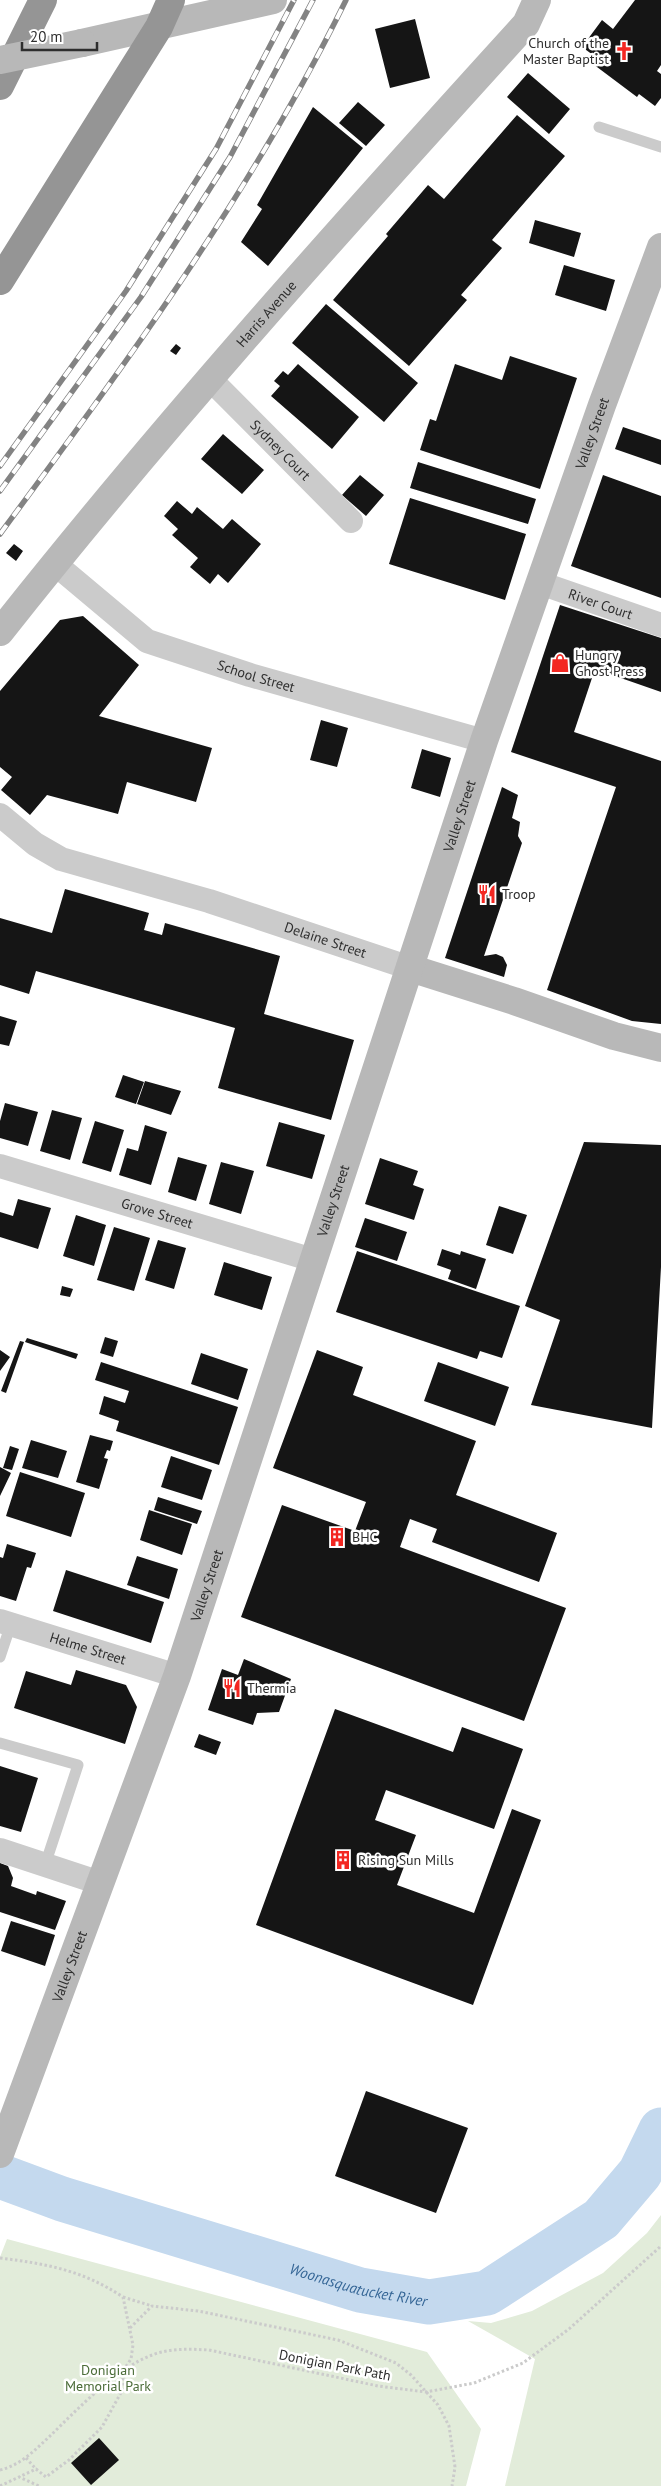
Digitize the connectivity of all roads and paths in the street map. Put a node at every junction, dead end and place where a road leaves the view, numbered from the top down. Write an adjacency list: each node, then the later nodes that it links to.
1 (43, 0): 7 (highway)
2 (171, 0): 5 (highway)
3 (273, 0): 5 (main road)
4 (537, 0): 12 (main road, Harris Avenue)
5 (159, 27): 6 (main road, bridge); 11 (highway)
6 (0, 60)
7 (0, 86)
8 (599, 127): 9 (lane)
9 (661, 147)
10 (661, 247): 15 (main road, Valley Street)
11 (0, 281)
12 (210, 380): 13 (street, Sydney Court); 14 (main road, Harris Avenue)
13 (351, 522)
14 (54, 563): 17 (main road, Harris Avenue); 18 (street, School Street)
15 (540, 583): 16 (street, River Court); 18 (main road, Valley Street)
16 (661, 625)
17 (0, 632)
18 (484, 741): 20 (main road, Valley Street)
19 (0, 815): 20 (street, Delaine Street)
20 (410, 968): 21 (main road, Delaine Street); 23 (main road, Valley Street)
21 (661, 1048)
22 (0, 1166): 23 (street, Grove Street)
23 (313, 1260): 26 (main road, Valley Street)
24 (6, 1622): 25 (lane); 26 (street, Helme Street)
25 (0, 1657)
26 (177, 1676): 30 (main road, Valley Street)
27 (0, 1743): 29 (lane)
28 (0, 1850): 29 (street)
29 (44, 1864): 30 (street)
30 (100, 1884): 31 (main road, Valley Street)
31 (2, 2148)
32 (661, 2246): 38 (path, Donigian Park Path)
33 (0, 2258): 34 (path)
34 (123, 2297): 35 (path); 36 (path)
35 (152, 2306): 36 (path); 38 (path)
36 (130, 2328): 37 (path)
37 (123, 2371): 38 (path, Donigian Park Path); 39 (path, Donigian Park Path); 40 (path)
38 (426, 2392): 45 (path)
39 (26, 2458): 40 (path); 41 (path, Donigian Park Path)
40 (36, 2469): 42 (path)
41 (0, 2470)
42 (19, 2477): 43 (path); 44 (path)
43 (0, 2486)
44 (40, 2486)
45 (452, 2486)

